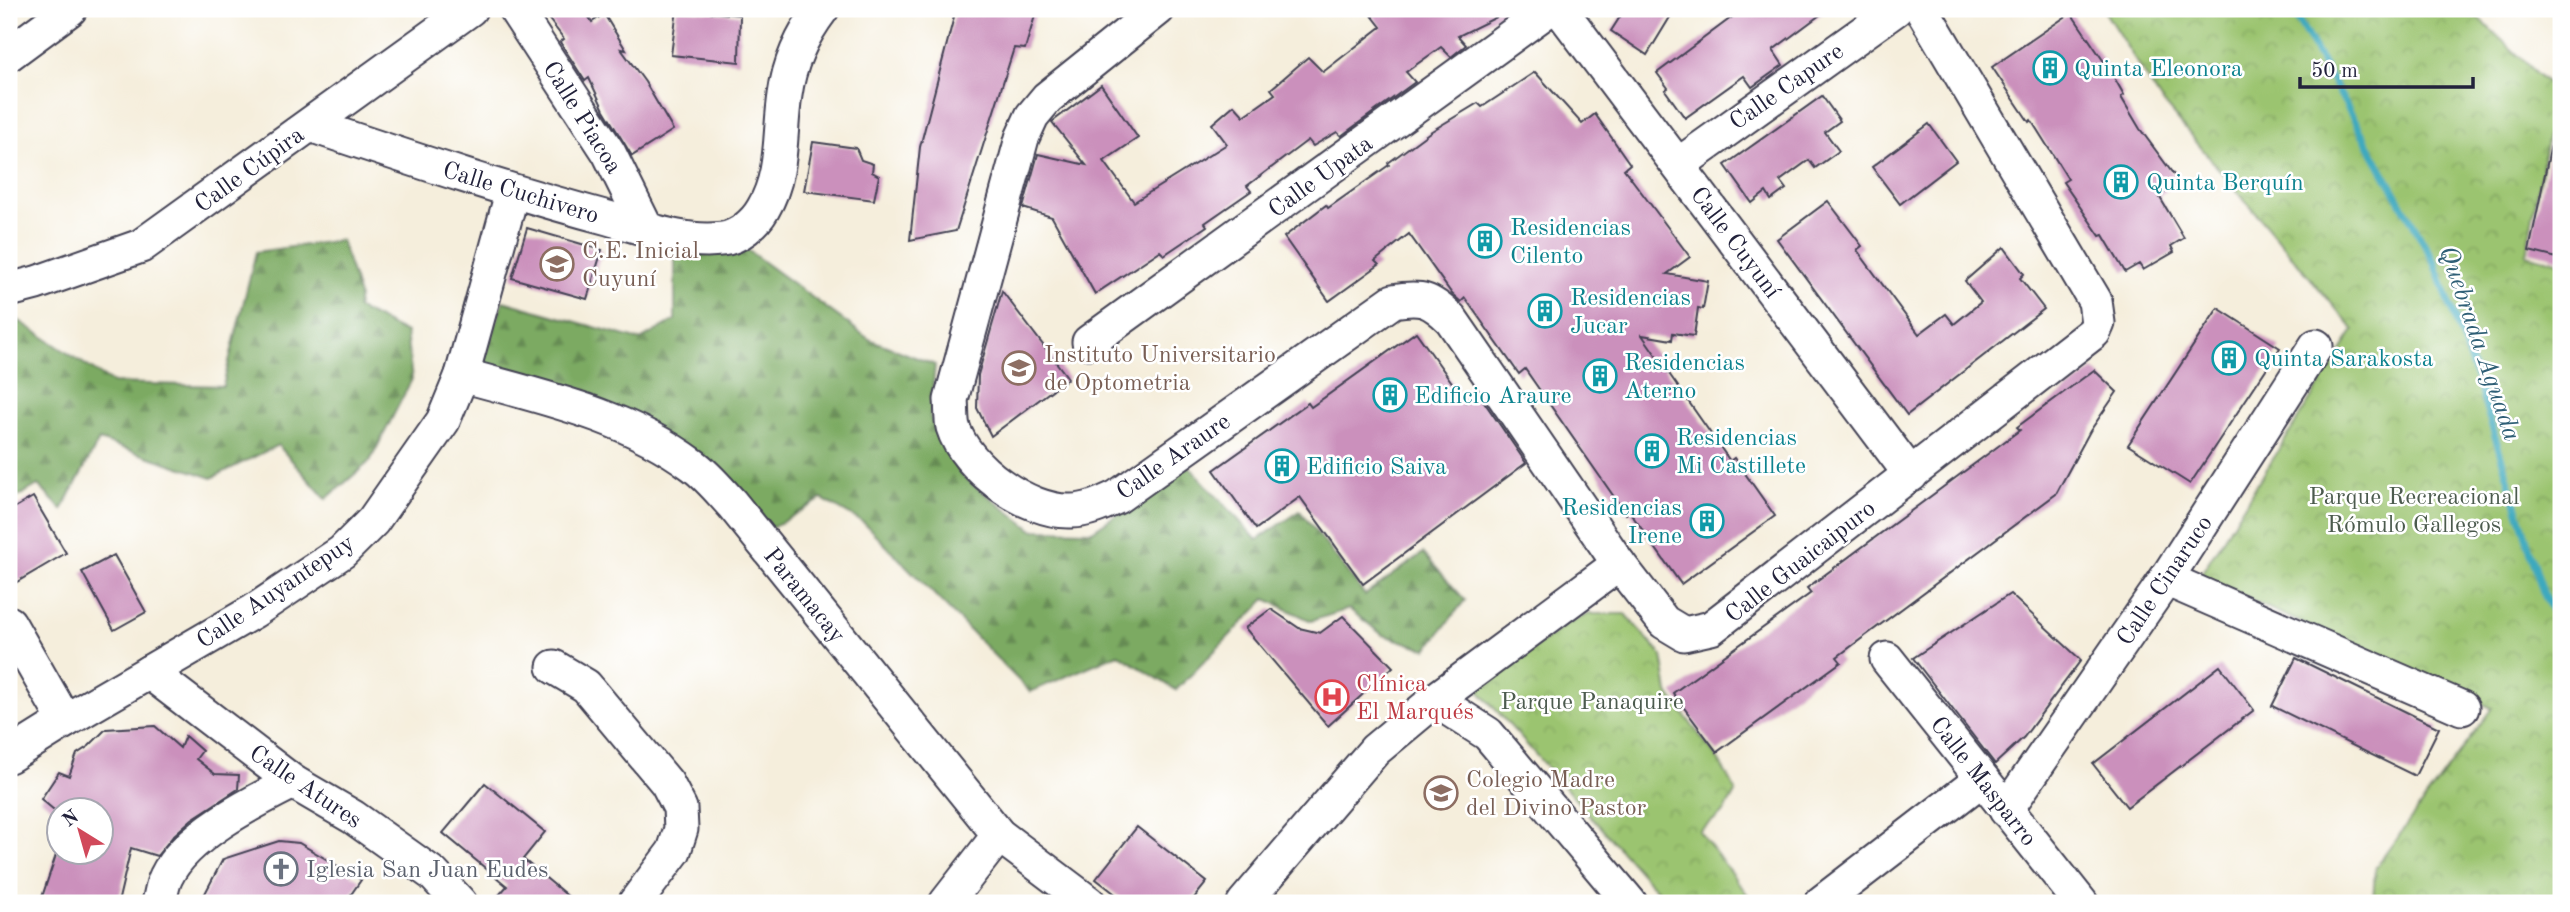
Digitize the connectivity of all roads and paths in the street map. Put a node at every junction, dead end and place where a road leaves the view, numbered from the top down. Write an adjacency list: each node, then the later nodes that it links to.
1 (70, 9): 10 (street)
2 (470, 9): 11 (street, Calle Cúpira)
3 (515, 9): 14 (street, Calle Piacoa)
4 (822, 9): 14 (street, Calle Cuchivero)
5 (1549, 9): 16 (street, Calle Upata)
6 (1560, 9): 12 (street, Calle Cuyuní)
7 (1896, 9): 12 (street, Calle Capure)
8 (1922, 9): 19 (street, Calle Guaicaipuro)
9 (1147, 11): 20 (street, Calle Araure)
10 (9, 54)
11 (310, 125): 13 (street, Calle Cuchivero); 15 (street, Calle Cúpira)
12 (1678, 165): 19 (street, Calle Cuyuní)
13 (512, 192): 14 (street, Calle Cuchivero); 18 (street, Calle Auyantepuy)
14 (646, 228)
15 (9, 290)
16 (1088, 342)
17 (2316, 346): 21 (street, Calle Cinaruco)
18 (462, 375): 25 (street, Calle Auyantepuy); 33 (street, Paramacay)
19 (1911, 475): 20 (street, Calle Guaicaipuro)
20 (1619, 565): 26 (street)
21 (2166, 579): 27 (street); 32 (street, Calle Cinaruco)
22 (9, 623): 28 (street)
23 (1887, 659): 30 (street, Calle Masparro)
24 (554, 667): 36 (street)
25 (149, 672): 28 (street, Calle Auyantepuy); 31 (street, Calle Atures)
26 (1435, 700): 39 (street); 40 (street)
27 (2462, 708)
28 (65, 721): 29 (street, Calle Auyantepuy)
29 (9, 757)
30 (1982, 779): 32 (street, Calle Masparro); 41 (street)
31 (293, 782): 34 (street); 35 (street, Calle Atures)
32 (2006, 810): 42 (street, Calle Masparro)
33 (999, 835): 37 (street); 38 (street, Paramacay)
34 (159, 903)
35 (460, 903)
36 (635, 903)
37 (946, 903)
38 (1089, 903)
39 (1244, 903)
40 (1630, 903)
41 (1821, 903)
42 (2081, 903)

